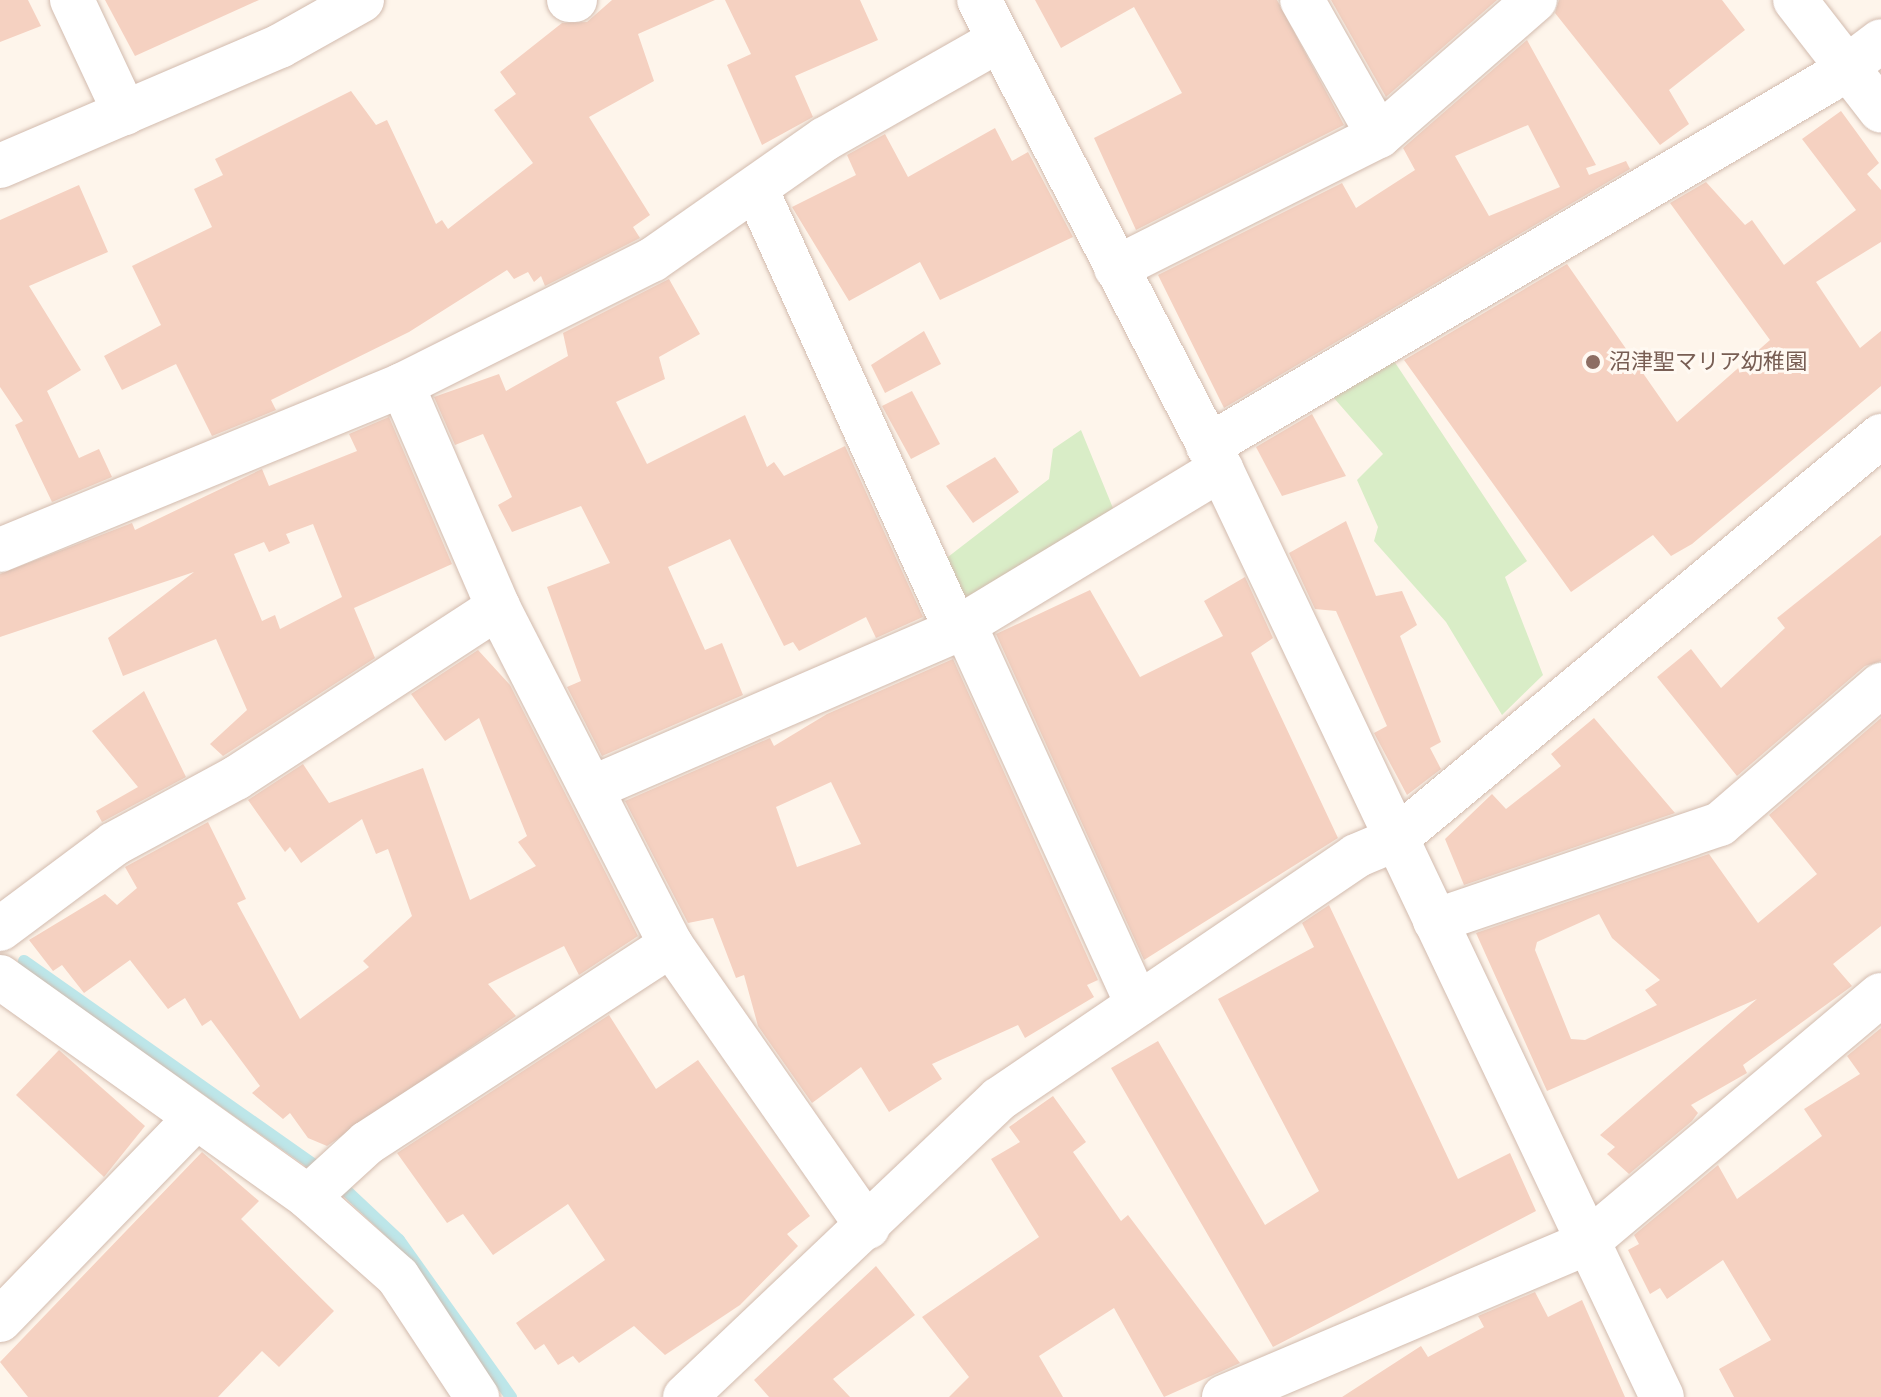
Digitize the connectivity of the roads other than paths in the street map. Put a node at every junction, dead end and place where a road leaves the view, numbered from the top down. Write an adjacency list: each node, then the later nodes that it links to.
1 (72, 0): 13 (street)
2 (362, 0): 13 (street)
3 (569, 0): 4 (street)
4 (575, 0)
5 (979, 0): 9 (street)
6 (1302, 0): 14 (street)
7 (1535, 0): 14 (street)
8 (1795, 0): 11 (street)
9 (999, 40): 16 (street); 17 (street)
10 (1881, 41): 11 (street)
11 (1848, 69): 12 (street); 20 (street)
12 (1881, 111)
13 (125, 113): 15 (street)
14 (1379, 136): 17 (street)
15 (0, 166)
16 (756, 189): 18 (street); 23 (street)
17 (1116, 268): 20 (street)
18 (402, 385): 21 (street); 22 (street)
19 (1881, 436): 26 (street)
20 (1215, 458): 23 (street); 26 (street)
21 (0, 550)
22 (498, 607): 25 (street); 28 (street)
23 (960, 627): 25 (street); 32 (street)
24 (1881, 685): 27 (street)
25 (592, 788): 29 (street)
26 (1394, 840): 27 (street); 32 (street)
27 (1435, 921): 36 (street)
28 (0, 929)
29 (671, 945): 34 (street); 35 (street)
30 (0, 977): 33 (street)
31 (1881, 995): 36 (street)
32 (1137, 1004): 35 (street)
33 (196, 1118): 34 (street); 37 (street)
34 (308, 1197): 38 (street)
35 (868, 1227): 39 (street)
36 (1586, 1243): 40 (street); 41 (street)
37 (0, 1320)
38 (477, 1397)
39 (685, 1397)
40 (1224, 1397)
41 (1662, 1397)

